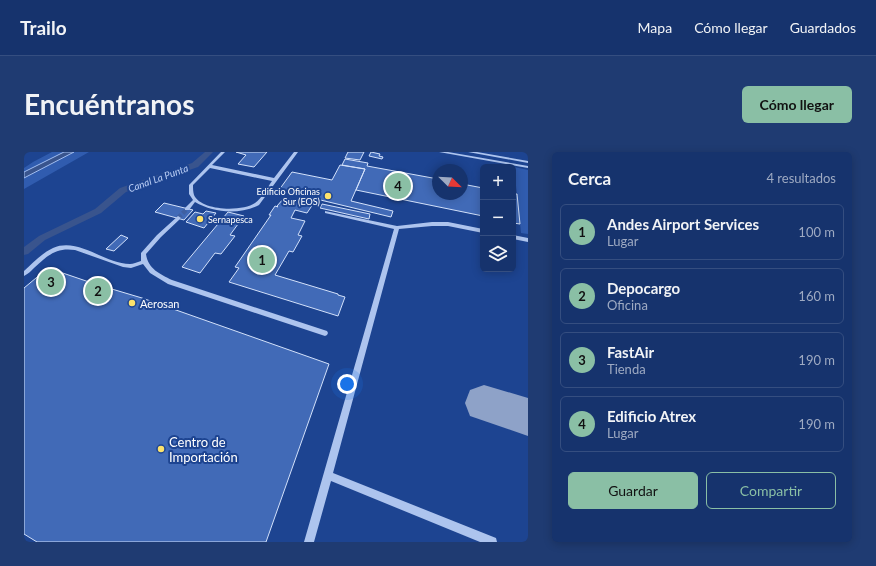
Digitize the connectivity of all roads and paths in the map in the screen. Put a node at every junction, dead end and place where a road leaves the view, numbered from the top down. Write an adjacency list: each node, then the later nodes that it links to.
1 (223, 152): 6 (lane)
2 (296, 152): 8 (lane)
3 (441, 152): 7 (lane)
4 (470, 152): 5 (lane)
5 (528, 162)
6 (209, 166): 8 (lane); 9 (lane)
7 (528, 167)
8 (275, 180): 9 (lane)
9 (194, 201): 10 (lane)
10 (187, 209)
11 (327, 212): 13 (lane)
12 (178, 218): 17 (lane)
13 (397, 228): 14 (lane); 20 (lane)
14 (480, 230)
15 (516, 238): 16 (lane)
16 (528, 240)
17 (143, 262): 18 (lane); 19 (lane)
18 (24, 274)
19 (325, 333)
20 (328, 475): 21 (lane); 22 (lane)
21 (309, 542)
22 (492, 542)

